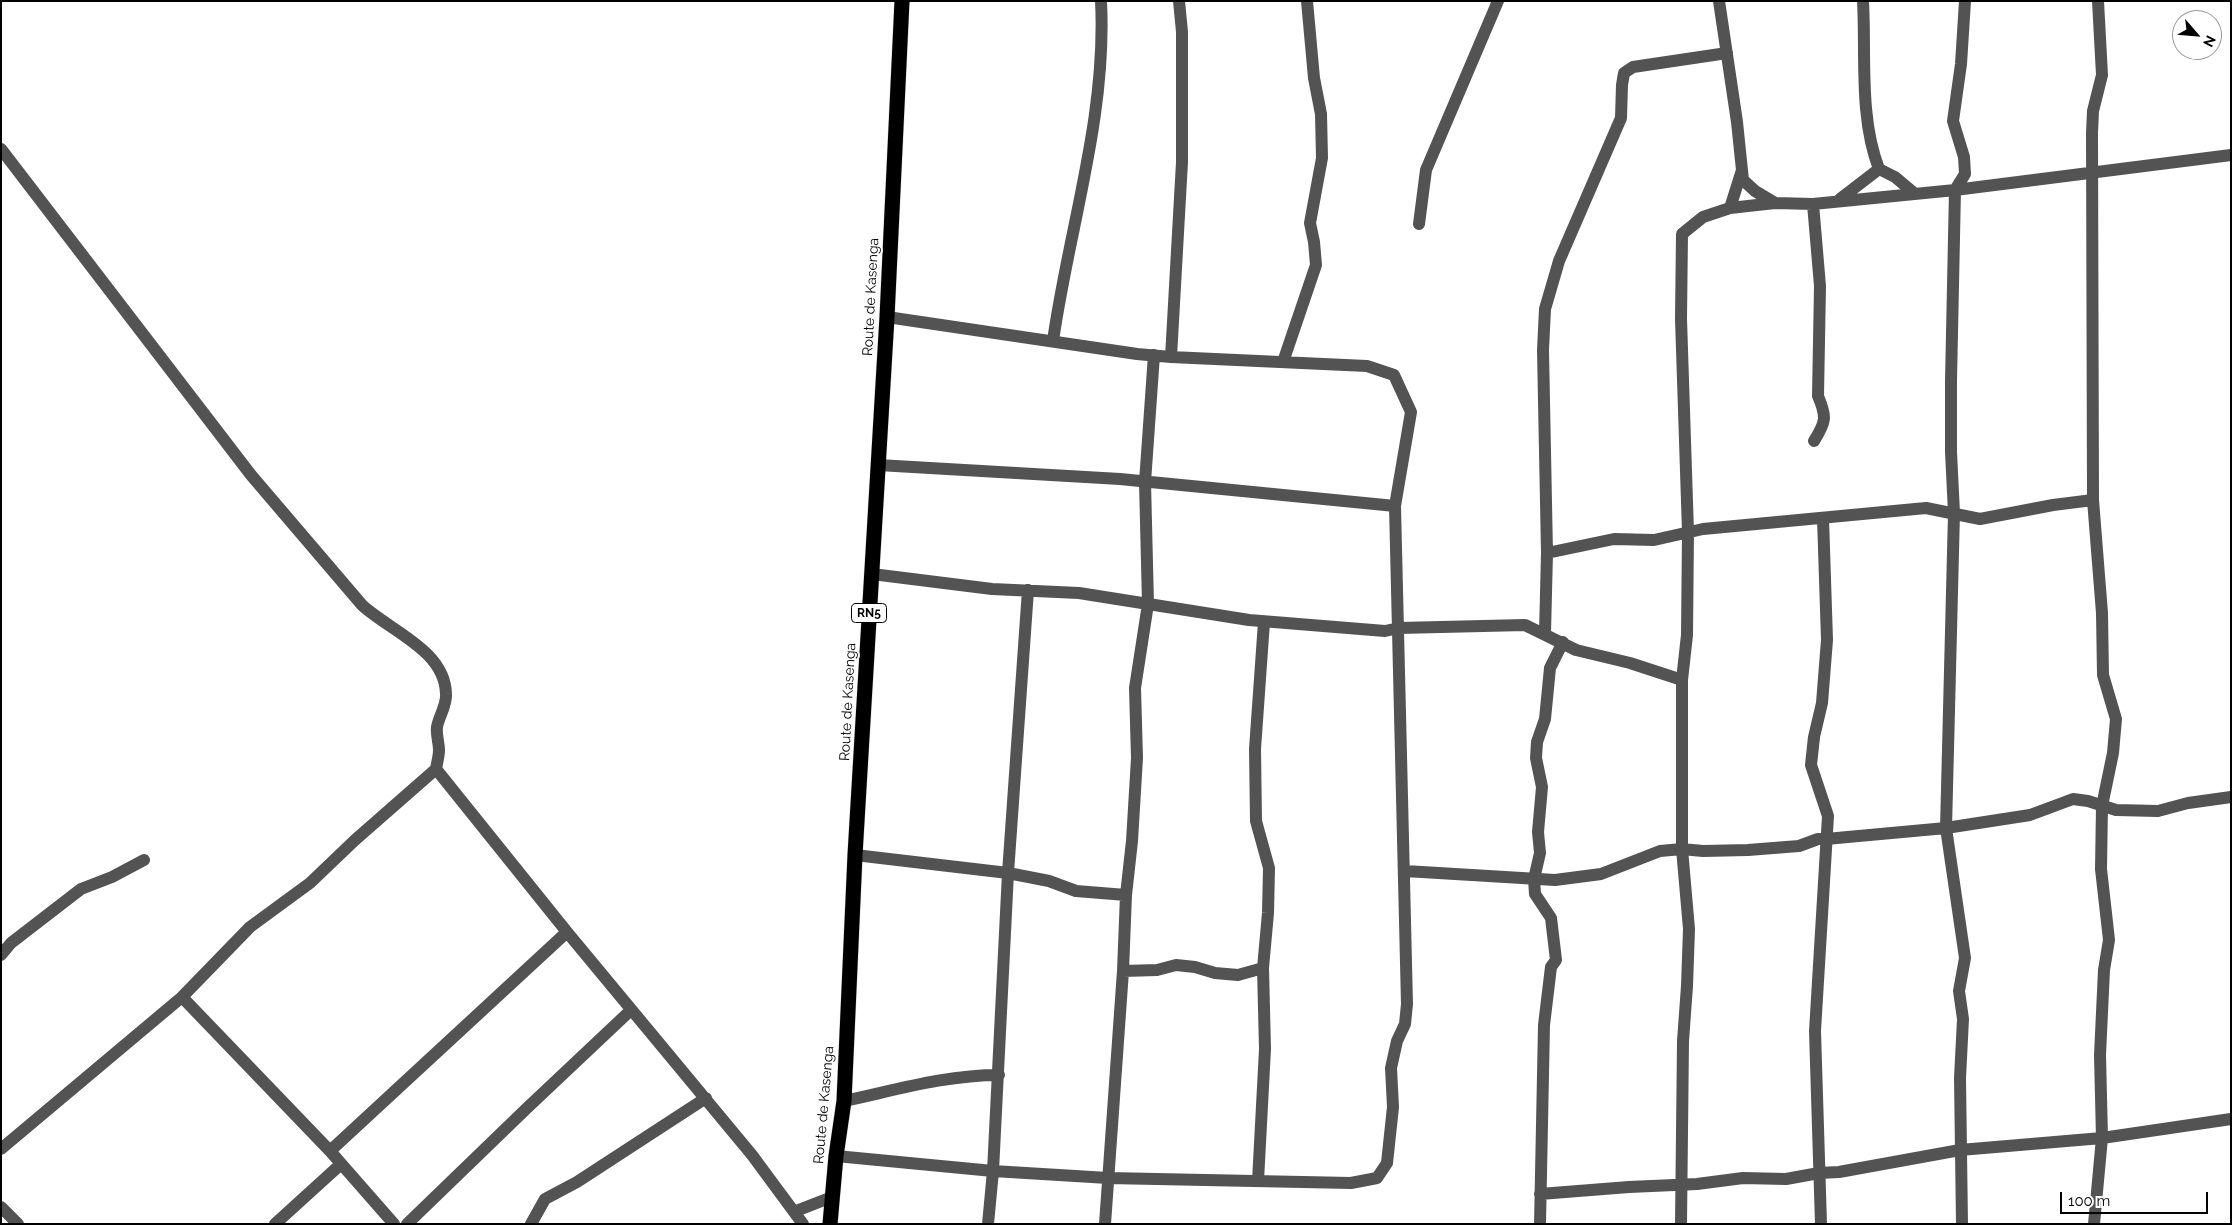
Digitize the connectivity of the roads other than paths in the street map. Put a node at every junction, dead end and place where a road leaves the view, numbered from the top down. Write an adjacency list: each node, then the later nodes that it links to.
1 (902, 1): 23 (highway, Route de Kasenga / RN5)
2 (1101, 1): 24 (street)
3 (1179, 1): 26 (street)
4 (1307, 1): 27 (street)
5 (1498, 1): 22 (street)
6 (1719, 1): 10 (street)
7 (1863, 1): 13 (street)
8 (1965, 1): 16 (street)
9 (2098, 1): 15 (street)
10 (1727, 54): 14 (street); 36 (street)
11 (1, 149): 45 (street)
12 (2231, 155): 15 (street)
13 (1879, 169): 17 (street); 18 (street)
14 (1742, 170): 19 (street); 21 (street)
15 (2094, 173): 16 (street); 31 (street)
16 (1955, 190): 17 (street); 33 (street)
17 (1914, 193): 18 (street)
18 (1836, 202): 20 (street)
19 (1775, 203): 20 (street); 21 (street)
20 (1813, 204): 28 (street)
21 (1730, 208): 35 (street)
22 (1419, 224)
23 (887, 317): 24 (street); 29 (highway, Route de Kasenga / RN5)
24 (1053, 341): 25 (street)
25 (1154, 356): 26 (street); 30 (street)
26 (1171, 357): 27 (street)
27 (1283, 362): 32 (street)
28 (1814, 441)
29 (878, 465): 30 (street); 37 (highway, Route de Kasenga / RN5)
30 (1145, 482): 32 (street); 39 (street)
31 (2093, 500): 33 (street); 47 (street)
32 (1395, 506): 41 (street)
33 (1954, 513): 34 (street); 48 (street)
34 (1823, 518): 35 (street); 49 (street)
35 (1688, 532): 36 (street); 44 (street)
36 (1547, 552): 42 (street)
37 (872, 574): 38 (street); 51 (highway, Route de Kasenga / RN5)
38 (1028, 590): 39 (street); 54 (street)
39 (1148, 604): 40 (street); 56 (street)
40 (1264, 622): 41 (street); 59 (street)
41 (1399, 628): 42 (street); 53 (street)
42 (1545, 633): 43 (street)
43 (1563, 642): 44 (street); 55 (street)
44 (1682, 680): 50 (street)
45 (436, 769): 57 (street); 61 (street)
46 (2231, 797): 47 (street)
47 (2102, 806): 48 (street); 67 (street)
48 (1946, 828): 49 (street); 69 (street)
49 (1826, 839): 50 (street); 74 (street)
50 (1682, 849): 55 (street); 77 (street)
51 (855, 855): 54 (street); 65 (highway, Route de Kasenga / RN5)
52 (144, 860): 58 (street)
53 (1405, 871): 55 (street); 76 (street)
54 (1008, 874): 56 (street); 63 (street)
55 (1534, 879): 78 (street)
56 (1126, 895): 60 (street)
57 (567, 932): 62 (street); 70 (street)
58 (1, 955)
59 (1263, 968): 60 (street); 76 (street)
60 (1123, 971): 75 (street)
61 (182, 997): 68 (street); 70 (street)
62 (631, 1010): 64 (street); 85 (street)
63 (999, 1074): 65 (street); 73 (street)
64 (706, 1098): 81 (street); 86 (street)
65 (844, 1101): 71 (highway, Route de Kasenga / RN5)
66 (2231, 1119): 67 (street)
67 (2102, 1138): 69 (street); 95 (street)
68 (1, 1149)
69 (1960, 1150): 74 (street); 94 (street)
70 (330, 1151): 72 (street)
71 (836, 1156): 73 (street); 79 (highway, Route de Kasenga / RN5)
72 (341, 1164): 83 (street); 84 (street)
73 (993, 1171): 75 (street); 89 (street)
74 (1819, 1173): 77 (street); 93 (street)
75 (1108, 1178): 76 (street); 90 (street)
76 (1258, 1181)
77 (1680, 1185): 78 (street); 92 (street)
78 (1540, 1194): 91 (street)
79 (832, 1197): 81 (street); 88 (highway, Route de Kasenga / RN5)
80 (1, 1207): 82 (street)
81 (796, 1211): 87 (street)
82 (18, 1224)
83 (275, 1224)
84 (394, 1224)
85 (408, 1224)
86 (531, 1224)
87 (803, 1224)
88 (830, 1224)
89 (988, 1224)
90 (1105, 1224)
91 (1540, 1224)
92 (1681, 1224)
93 (1821, 1224)
94 (1962, 1224)
95 (2094, 1224)

